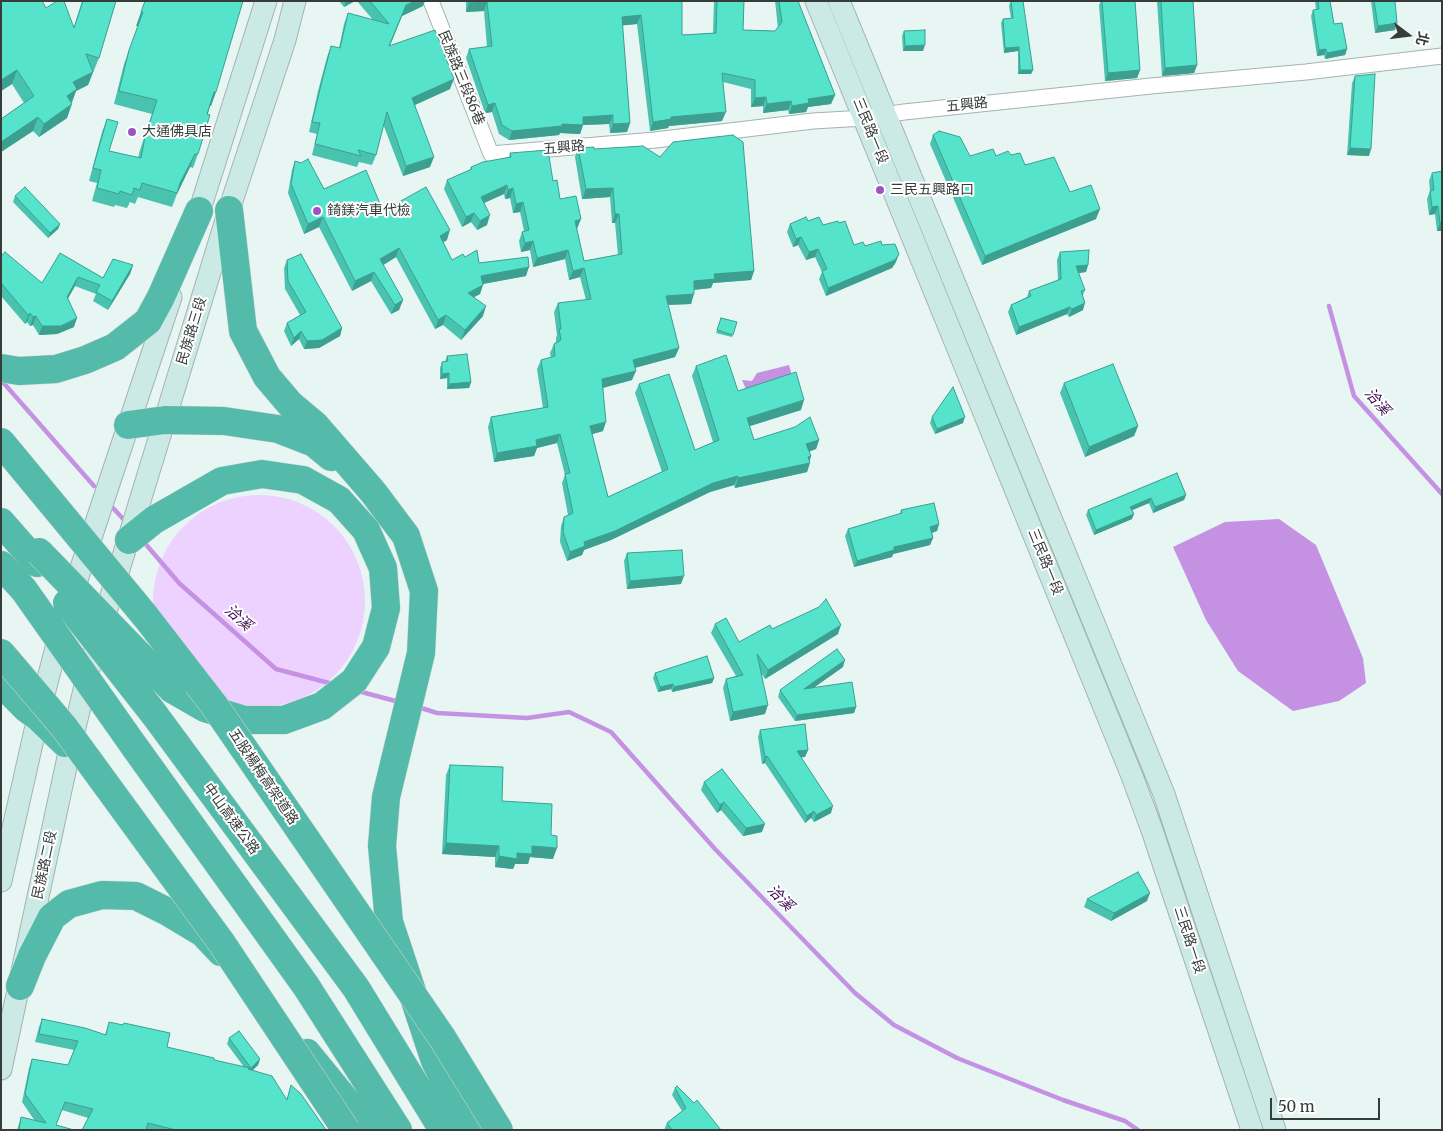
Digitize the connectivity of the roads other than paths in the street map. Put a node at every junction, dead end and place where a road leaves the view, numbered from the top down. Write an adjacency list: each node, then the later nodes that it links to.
1 (266, 1): 11 (street)
2 (295, 1): 10 (street, 民族路三段)
3 (431, 1): 9 (street, 民族路三段86巷)
4 (816, 1): 8 (street, 三民路一段)
5 (840, 1): 7 (street, 三民路一段)
6 (1442, 56): 7 (street, 五興路)
7 (887, 115): 8 (street, 五興路); 37 (street, 三民路一段)
8 (865, 118): 9 (street, 五興路); 36 (street, 三民路一段)
9 (492, 154)
10 (229, 210): 13 (street, 民族路三段); 16 (highway)
11 (199, 211): 12 (highway); 14 (street)
12 (1, 368)
13 (165, 420): 14 (highway); 16 (highway); 18 (street, 民族路三段)
14 (128, 425): 24 (street)
15 (1, 442): 35 (highway, 五股楊梅高架道路, bridge)
16 (373, 492): 34 (highway)
17 (1, 520): 19 (highway)
18 (129, 540): 19 (highway, bridge); 22 (street, 民族路三段)
19 (38, 558): 33 (highway, 中山高速公路, bridge)
20 (1, 565): 32 (highway, bridge)
21 (1, 654): 30 (highway, bridge)
22 (91, 661): 25 (street, 民族路二段)
23 (1, 683): 24 (highway)
24 (38, 717): 25 (highway); 26 (street)
25 (70, 748): 27 (highway); 28 (street, 民族路二段)
26 (1, 881)
27 (232, 964): 28 (highway); 31 (highway)
28 (20, 986): 29 (street, 民族路二段)
29 (1, 1069)
30 (346, 1130)
31 (370, 1130)
32 (398, 1130)
33 (443, 1130)
34 (470, 1130)
35 (500, 1130)
36 (1252, 1130)
37 (1275, 1130)

